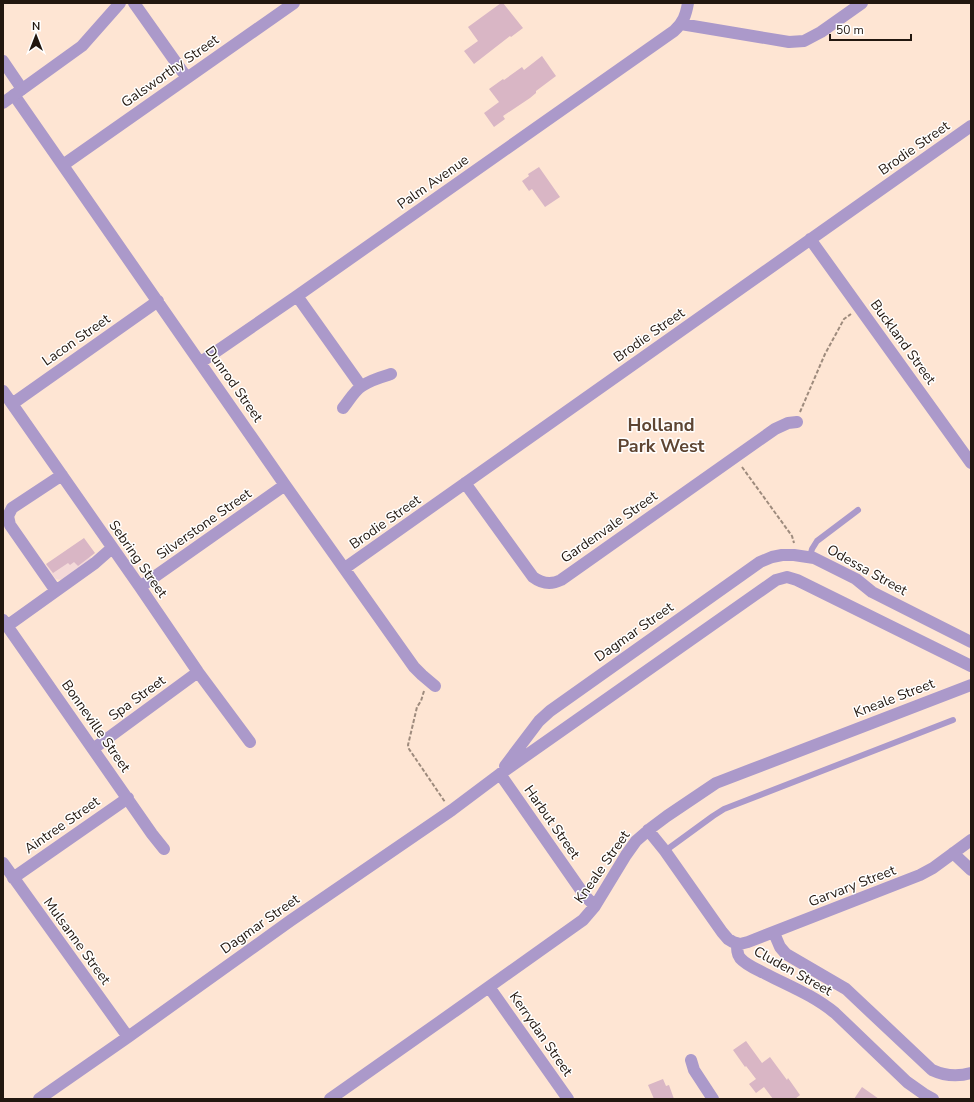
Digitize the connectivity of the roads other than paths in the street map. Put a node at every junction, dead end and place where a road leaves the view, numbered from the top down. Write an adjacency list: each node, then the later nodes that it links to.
1 (120, 3): 9 (street)
2 (134, 3): 8 (street)
3 (294, 3): 8 (street, Galsworthy Street)
4 (688, 3): 6 (street)
5 (862, 3): 6 (street)
6 (681, 24): 14 (street, Palm Avenue)
7 (3, 61): 9 (street, Dunrod Street)
8 (187, 78): 12 (street, Galsworthy Street)
9 (18, 92): 10 (street); 12 (street, Dunrod Street)
10 (3, 103)
11 (971, 126): 13 (street, Brodie Street)
12 (63, 165): 15 (street, Dunrod Street)
13 (810, 239): 23 (street, Buckland Street); 25 (street, Brodie Street)
14 (297, 296): 16 (street, Palm Avenue); 18 (street)
15 (158, 301): 16 (street, Dunrod Street); 20 (street, Lacon Street)
16 (201, 362): 26 (street, Dunrod Street)
17 (391, 374): 18 (street)
18 (361, 386): 21 (street)
19 (3, 391): 20 (street, Sebring Street)
20 (12, 404): 24 (street, Sebring Street)
21 (343, 408)
22 (796, 422): 25 (street, Gardenvale Street)
23 (971, 463)
24 (62, 475): 28 (street, Sebring Street); 32 (street)
25 (465, 483): 30 (street, Brodie Street)
26 (285, 485): 30 (street, Dunrod Street); 31 (street, Silverstone Street)
27 (858, 510): 29 (lane, Odessa Street)
28 (112, 548): 31 (street, Sebring Street); 32 (street)
29 (810, 557): 34 (street, Odessa Street); 42 (street, Dagmar Street)
30 (345, 568): 37 (street, Dunrod Street)
31 (140, 587): 36 (street, Sebring Street)
32 (56, 591): 33 (street)
33 (5, 623): 41 (street, Bonneville Street)
34 (971, 642)
35 (971, 666): 42 (street, Dagmar Street)
36 (198, 672): 40 (street, Sebring Street); 41 (street, Spa Street)
37 (431, 683)
38 (971, 684): 44 (street, Kneale Street)
39 (953, 720): 47 (lane)
40 (250, 742)
41 (93, 749): 43 (street, Bonneville Street)
42 (500, 774): 52 (street, Harbut Street); 56 (street, Dagmar Street)
43 (128, 798): 46 (street, Bonneville Street); 51 (street, Aintree Street)
44 (648, 830): 47 (street, Cluden Street); 52 (street, Kneale Street)
45 (971, 840): 48 (street, Garvary Street)
46 (164, 849)
47 (665, 851): 54 (street, Cluden Street)
48 (953, 853): 50 (street); 53 (street, Garvary Street)
49 (3, 863): 51 (street, Mulsanne Street)
50 (971, 870)
51 (13, 878): 56 (street, Mulsanne Street)
52 (595, 906): 55 (street, Kneale Street)
53 (774, 933): 54 (street, Garvary Street); 58 (street, Cluden Street)
54 (737, 943): 63 (street, Cluden Street)
55 (489, 987): 60 (street, Kneale Street); 61 (street, Kerrydan Street)
56 (128, 1037): 59 (street, Dagmar Street)
57 (691, 1060): 62 (street)
58 (971, 1073)
59 (39, 1099)
60 (330, 1099)
61 (568, 1099)
62 (713, 1099)
63 (933, 1099)

